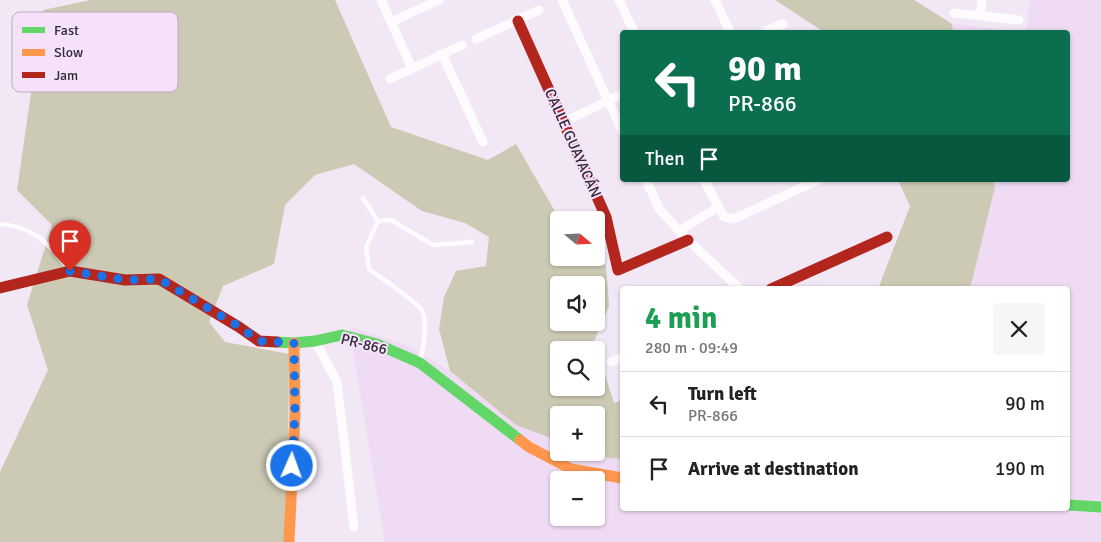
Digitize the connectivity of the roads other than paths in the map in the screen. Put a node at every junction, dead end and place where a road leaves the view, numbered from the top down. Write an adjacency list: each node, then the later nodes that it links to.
1 (381, 0): 12 (street)
2 (439, 0): 12 (street)
3 (562, 0): 23 (street)
4 (619, 0): 14 (street)
5 (715, 0): 15 (street)
6 (982, 0): 9 (street)
7 (539, 10): 11 (street)
8 (954, 13): 9 (street)
9 (980, 15): 10 (street)
10 (1019, 20)
11 (518, 21): 17 (street); 24 (street, CALLE GUAYACÁN)
12 (391, 22): 20 (street)
13 (782, 24): 16 (street)
14 (633, 30)
15 (729, 30)
16 (768, 30)
17 (476, 39)
18 (462, 45): 19 (street)
19 (442, 54): 20 (street); 26 (street)
20 (412, 68): 21 (street)
21 (390, 79)
22 (620, 95): 23 (street)
23 (608, 100): 24 (street); 25 (street)
24 (564, 122): 36 (street, CALLE GUAYACÁN)
25 (620, 127)
26 (483, 142)
27 (647, 182): 34 (street)
28 (705, 182): 31 (street)
29 (814, 182): 31 (street)
30 (363, 198): 32 (lane)
31 (718, 207): 34 (street)
32 (378, 221): 37 (lane); 46 (lane)
33 (0, 224): 38 (lane)
34 (679, 231): 36 (street)
35 (887, 237): 40 (street)
36 (688, 240): 39 (street)
37 (472, 242)
38 (70, 271): 41 (street, PR-866 / PR-866); 43 (street, PR-866 / PR-866)
39 (737, 286)
40 (778, 286)
41 (0, 288)
42 (315, 341): 43 (street, PR-866 / PR-866); 46 (street, PR-866 / PR-866); 50 (street)
43 (294, 343): 51 (street)
44 (620, 358): 45 (street)
45 (610, 362)
46 (420, 363): 47 (street, PR-866 / PR-866)
47 (620, 478)
48 (1070, 505): 49 (street)
49 (1101, 507)
50 (354, 527)
51 (289, 542)

